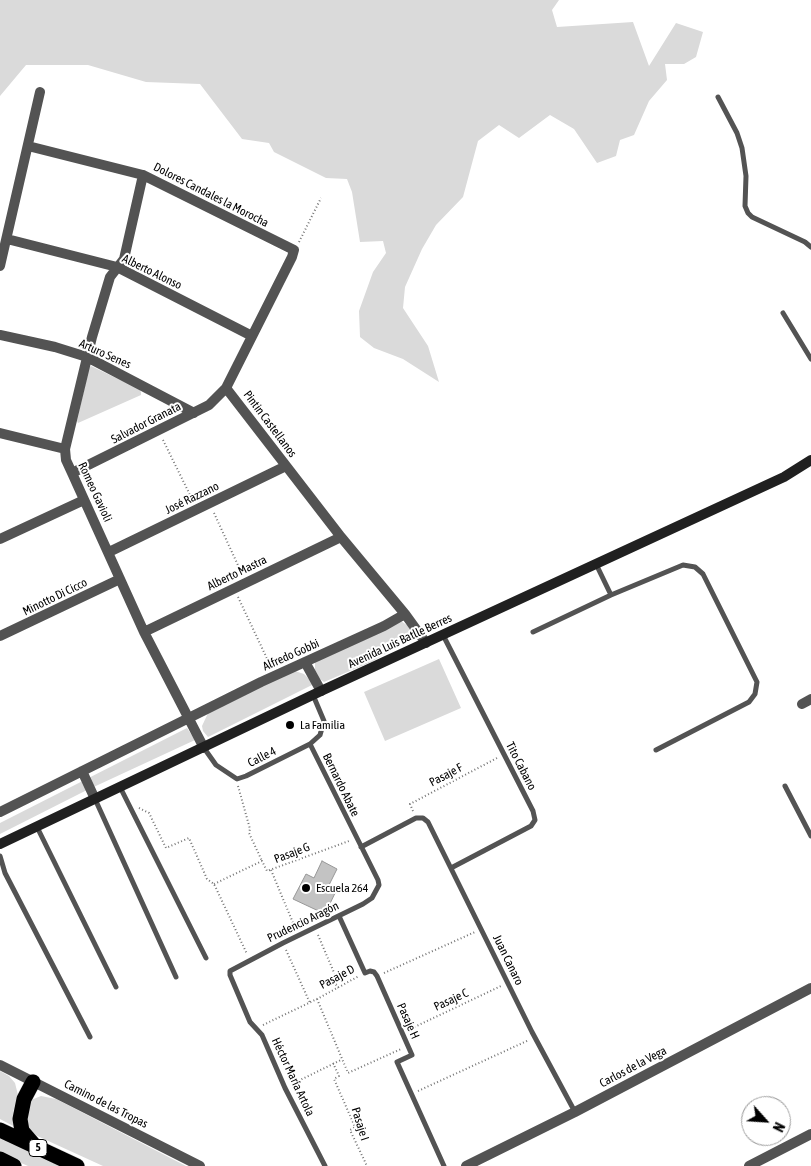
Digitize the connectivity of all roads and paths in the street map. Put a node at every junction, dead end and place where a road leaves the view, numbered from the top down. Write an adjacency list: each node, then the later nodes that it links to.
1 (40, 92): 3 (street)
2 (718, 97): 7 (lane)
3 (28, 146): 4 (street, Dolores Candales la Morocha); 6 (street)
4 (143, 175): 8 (street, Dolores Candales la Morocha); 10 (street, Romeo Gavioli)
5 (321, 198): 8 (path)
6 (7, 239): 9 (street); 10 (street, Alberto Alonso)
7 (811, 246)
8 (294, 250): 13 (street, Pintin Castellanos)
9 (0, 266)
10 (117, 268): 13 (street, Alberto Alonso); 14 (street, Romeo Gavioli)
11 (784, 314): 15 (lane)
12 (0, 335): 14 (street, Arturo Senes)
13 (252, 336): 16 (street, Pintin Castellanos)
14 (87, 357): 17 (street, Arturo Senes); 20 (street, Romeo Gavioli)
15 (811, 359)
16 (226, 388): 17 (street, Salvador Granata); 22 (street, Pintin Castellanos)
17 (194, 413): 18 (street, Salvador Granata)
18 (159, 431): 23 (street, Salvador Granata); 26 (path)
19 (0, 433): 20 (street)
20 (65, 449): 23 (street, Romeo Gavioli)
21 (811, 460): 30 (main road, Avenida Luis Batlle Berres)
22 (286, 466): 25 (street, José Razzano); 27 (street, Pintin Castellanos)
23 (72, 473): 24 (street, Romeo Gavioli)
24 (84, 500): 28 (street); 29 (street, Romeo Gavioli)
25 (209, 504): 26 (street, José Razzano); 32 (path)
26 (197, 510): 29 (street, José Razzano)
27 (341, 537): 32 (street, Alberto Mastra); 35 (street, Pintin Castellanos)
28 (0, 539)
29 (109, 552): 31 (street, Romeo Gavioli)
30 (596, 564): 34 (lane); 38 (main road, Avenida Luis Batlle Berres)
31 (120, 579): 36 (street, Romeo Gavioli); 39 (street, Minotto Di Cicco)
32 (246, 582): 33 (street, Alberto Mastra)
33 (234, 588): 36 (street, Alberto Mastra); 42 (path)
34 (611, 596): 37 (lane); 47 (lane)
35 (405, 614): 40 (street, Pintin Castellanos); 41 (street, Alfredo Gobbi)
36 (144, 632): 44 (street, Romeo Gavioli)
37 (533, 632)
38 (443, 635): 40 (main road, Avenida Luis Batlle Berres); 48 (lane, Tito Cabano)
39 (0, 636)
40 (426, 643): 43 (main road, Avenida Luis Batlle Berres)
41 (305, 662): 42 (street, Alfredo Gobbi); 43 (street)
42 (275, 676): 44 (street, Alfredo Gobbi)
43 (317, 693): 45 (lane, Bernardo Abate); 46 (main road, Avenida Luis Batlle Berres)
44 (189, 718): 46 (street, Romeo Gavioli); 49 (street, Alfredo Gobbi)
45 (310, 744): 50 (lane, Calle 4); 59 (lane, Bernardo Abate)
46 (204, 748): 50 (lane, Calle 4); 52 (main road, Avenida Luis Batlle Berres)
47 (656, 750)
48 (504, 754): 56 (path, Pasaje F); 64 (lane, Tito Cabano)
49 (82, 771): 53 (street); 55 (street, Alfredo Gobbi)
50 (237, 779): 63 (path)
51 (785, 786): 58 (lane)
52 (120, 787): 53 (main road, Avenida Luis Batlle Berres); 54 (lane)
53 (95, 799): 57 (main road, Avenida Luis Batlle Berres); 77 (lane)
54 (128, 803): 66 (path); 73 (lane)
55 (0, 812)
56 (416, 818): 61 (lane); 64 (lane, Juan Canaro)
57 (37, 826): 60 (main road, Avenida Luis Batlle Berres); 80 (lane)
58 (811, 836)
59 (356, 838): 61 (lane, Bernardo Abate); 65 (path, Pasaje G)
60 (0, 844)
61 (361, 847): 67 (lane, Bernardo Abate)
62 (0, 856): 87 (lane)
63 (262, 860): 65 (path, Pasaje G); 66 (path, Pasaje G)
64 (451, 868): 70 (lane, Juan Canaro)
65 (271, 870): 71 (path)
66 (214, 884): 74 (path)
67 (379, 885): 68 (lane, Prudencio Aragón)
68 (339, 916): 69 (lane, Prudencio Aragón); 76 (lane)
69 (315, 926): 71 (lane, Prudencio Aragón); 81 (path)
70 (481, 929): 78 (path); 79 (lane, Juan Canaro)
71 (298, 935): 72 (lane, Prudencio Aragón)
72 (283, 943): 74 (lane, Prudencio Aragón); 84 (path)
73 (206, 958)
74 (250, 960): 75 (lane, Prudencio Aragón)
75 (230, 971): 85 (lane, Héctor María Artola)
76 (365, 973): 78 (lane, Pasaje D); 81 (path, Pasaje D)
77 (176, 976)
78 (377, 976): 86 (lane, Pasaje H)
79 (508, 983): 86 (path, Pasaje C); 88 (lane, Juan Canaro)
80 (116, 987)
81 (338, 988): 83 (path, Pasaje D)
82 (811, 988): 96 (street, Carlos de la Vega)
83 (317, 999): 84 (path, Pasaje D); 90 (path)
84 (310, 1003): 85 (path, Pasaje D)
85 (256, 1028): 94 (lane, Héctor María Artola)
86 (402, 1033): 89 (lane, Pasaje H)
87 (90, 1037)
88 (535, 1037): 95 (path); 96 (lane, Juan Canaro)
89 (408, 1046): 90 (path); 95 (lane, Pasaje H)
90 (341, 1060): 91 (path)
91 (333, 1063): 94 (path); 105 (path, Pasaje I)
92 (0, 1064): 93 (street, Camino de las Tropas)
93 (33, 1082): 99 (highway); 103 (street, Camino de las Tropas)
94 (285, 1088): 104 (lane, Héctor María Artola)
95 (411, 1094): 106 (lane, Pasaje H)
96 (575, 1112): 107 (street, Carlos de la Vega)
97 (0, 1130): 99 (highway, 5)
98 (811, 1134): 108 (street)
99 (37, 1148): 102 (highway, 5)
100 (0, 1159): 101 (highway, 5)
101 (14, 1166)
102 (77, 1166)
103 (200, 1166)
104 (325, 1166)
105 (367, 1166)
106 (444, 1166)
107 (466, 1166)
108 (749, 1166)

